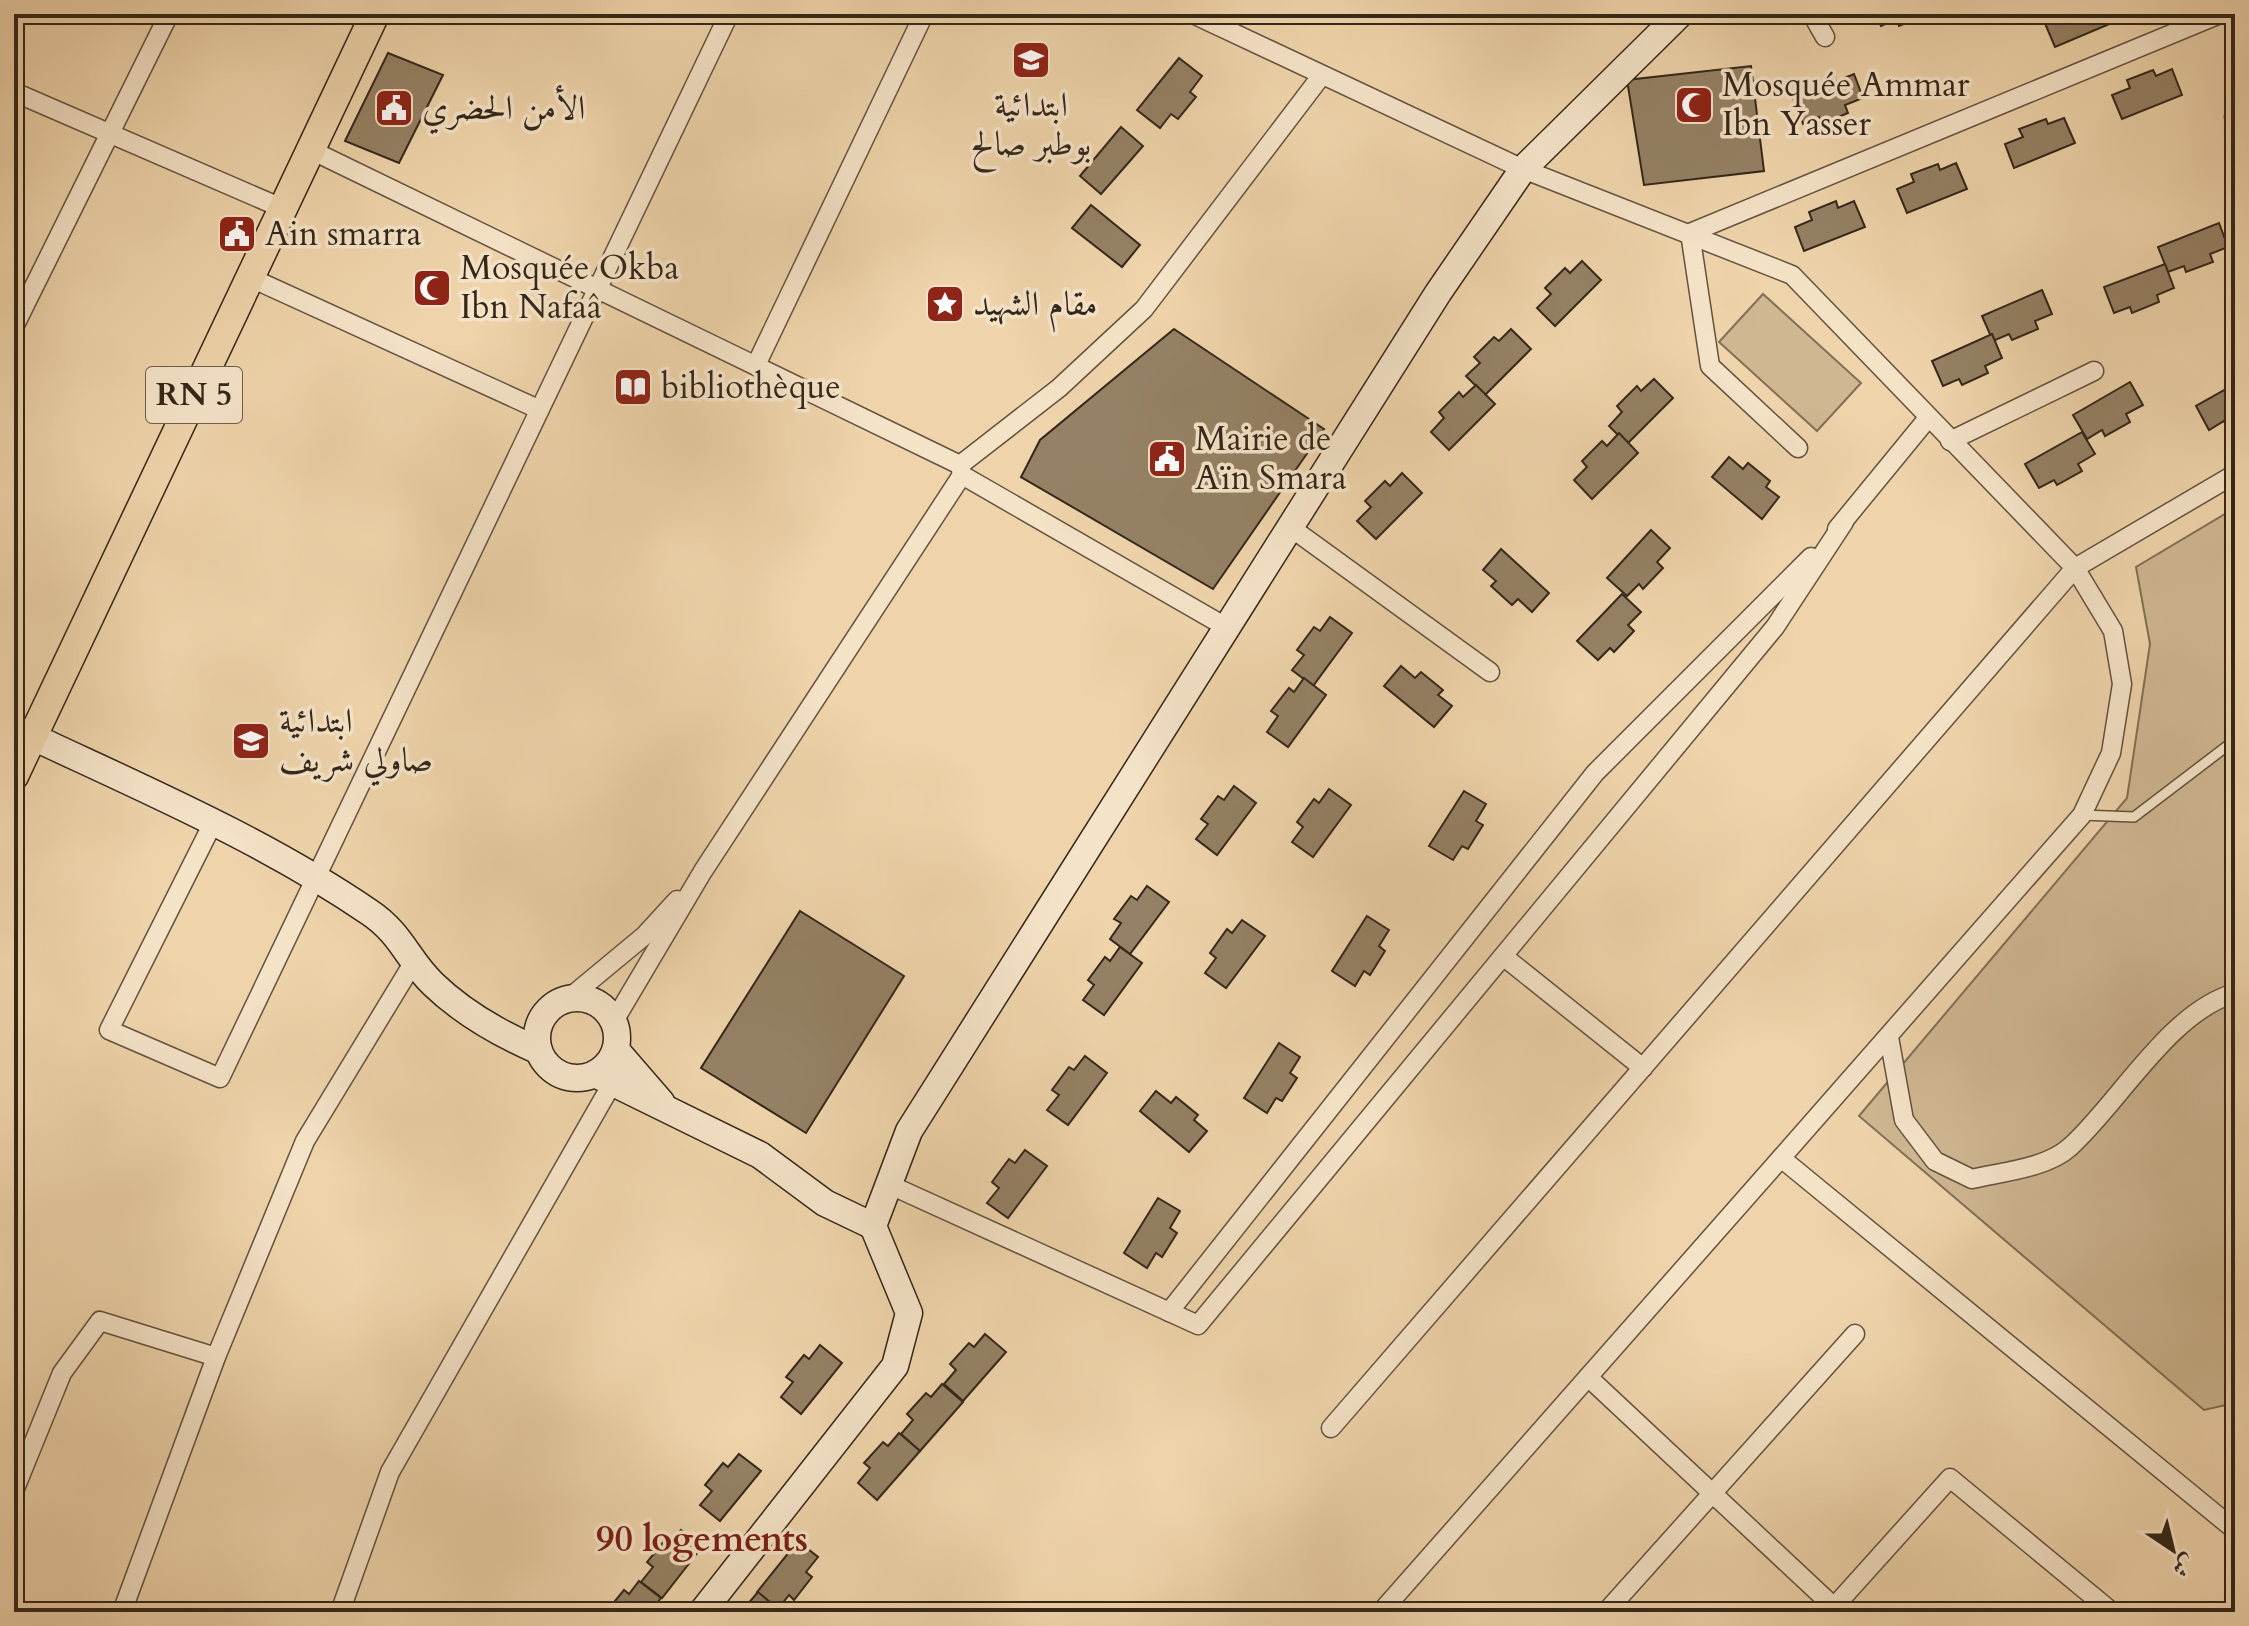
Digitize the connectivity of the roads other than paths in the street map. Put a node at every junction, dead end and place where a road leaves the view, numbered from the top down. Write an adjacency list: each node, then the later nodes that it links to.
1 (169, 14): 12 (street)
2 (375, 14): 13 (main road, RN 5)
3 (729, 14): 18 (street)
4 (924, 14): 20 (street)
5 (1193, 14): 10 (street)
6 (1680, 14): 14 (main road)
7 (1812, 14): 9 (street)
8 (2220, 14): 16 (street)
9 (1825, 37)
10 (1322, 75): 14 (street); 26 (street)
11 (14, 92): 12 (street)
12 (107, 135): 15 (street); 19 (street)
13 (311, 150): 15 (main road, RN 5); 18 (street)
14 (1523, 169): 16 (street); 29 (main road)
15 (284, 209): 17 (main road, RN 5)
16 (1690, 233): 23 (street); 25 (street)
17 (249, 277): 22 (street); 33 (main road, RN 5)
18 (596, 288): 20 (street); 22 (street)
19 (14, 327)
20 (756, 365): 26 (street)
21 (2094, 371): 24 (street)
22 (538, 409): 39 (street)
23 (1928, 418): 24 (street); 28 (street)
24 (1950, 441): 30 (street)
25 (1798, 448)
26 (961, 470): 31 (street); 38 (street)
27 (2235, 474): 30 (street)
28 (1844, 522): 40 (street); 54 (street)
29 (1290, 527): 31 (main road); 32 (street)
30 (2075, 568): 36 (street); 48 (street)
31 (1226, 627): 52 (main road)
32 (1490, 672)
33 (23, 732): 35 (main road, RN 5); 37 (main road)
34 (2235, 740): 36 (lane)
35 (14, 776)
36 (2082, 815): 45 (street)
37 (213, 823): 39 (main road); 39 (street)
38 (703, 871): 43 (street); 44 (street)
39 (318, 877): 41 (main road)
40 (1503, 956): 48 (street); 54 (street)
41 (415, 960): 47 (main road); 56 (street)
42 (2235, 993): 45 (street)
43 (568, 999): 44 (main road); 47 (main road)
44 (614, 1021): 46 (main road)
45 (1889, 1037): 51 (street)
46 (616, 1050): 49 (main road); 50 (main road)
47 (539, 1051): 49 (main road)
48 (1643, 1068): 58 (street)
49 (604, 1078): 50 (main road); 64 (street)
50 (668, 1110): 53 (main road)
51 (1781, 1158): 57 (street); 61 (street)
52 (888, 1184): 53 (main road); 54 (street)
53 (873, 1226): 65 (main road)
54 (1169, 1312)
55 (1855, 1334): 60 (street)
56 (216, 1357): 59 (street); 63 (street)
57 (1588, 1377): 60 (street); 66 (street)
58 (1331, 1428)
59 (14, 1491)
60 (1710, 1491): 62 (street); 67 (street)
61 (2231, 1523)
62 (1835, 1610): 68 (street)
63 (122, 1612)
64 (340, 1612)
65 (702, 1612)
66 (1381, 1612)
67 (1606, 1612)
68 (2112, 1612)

